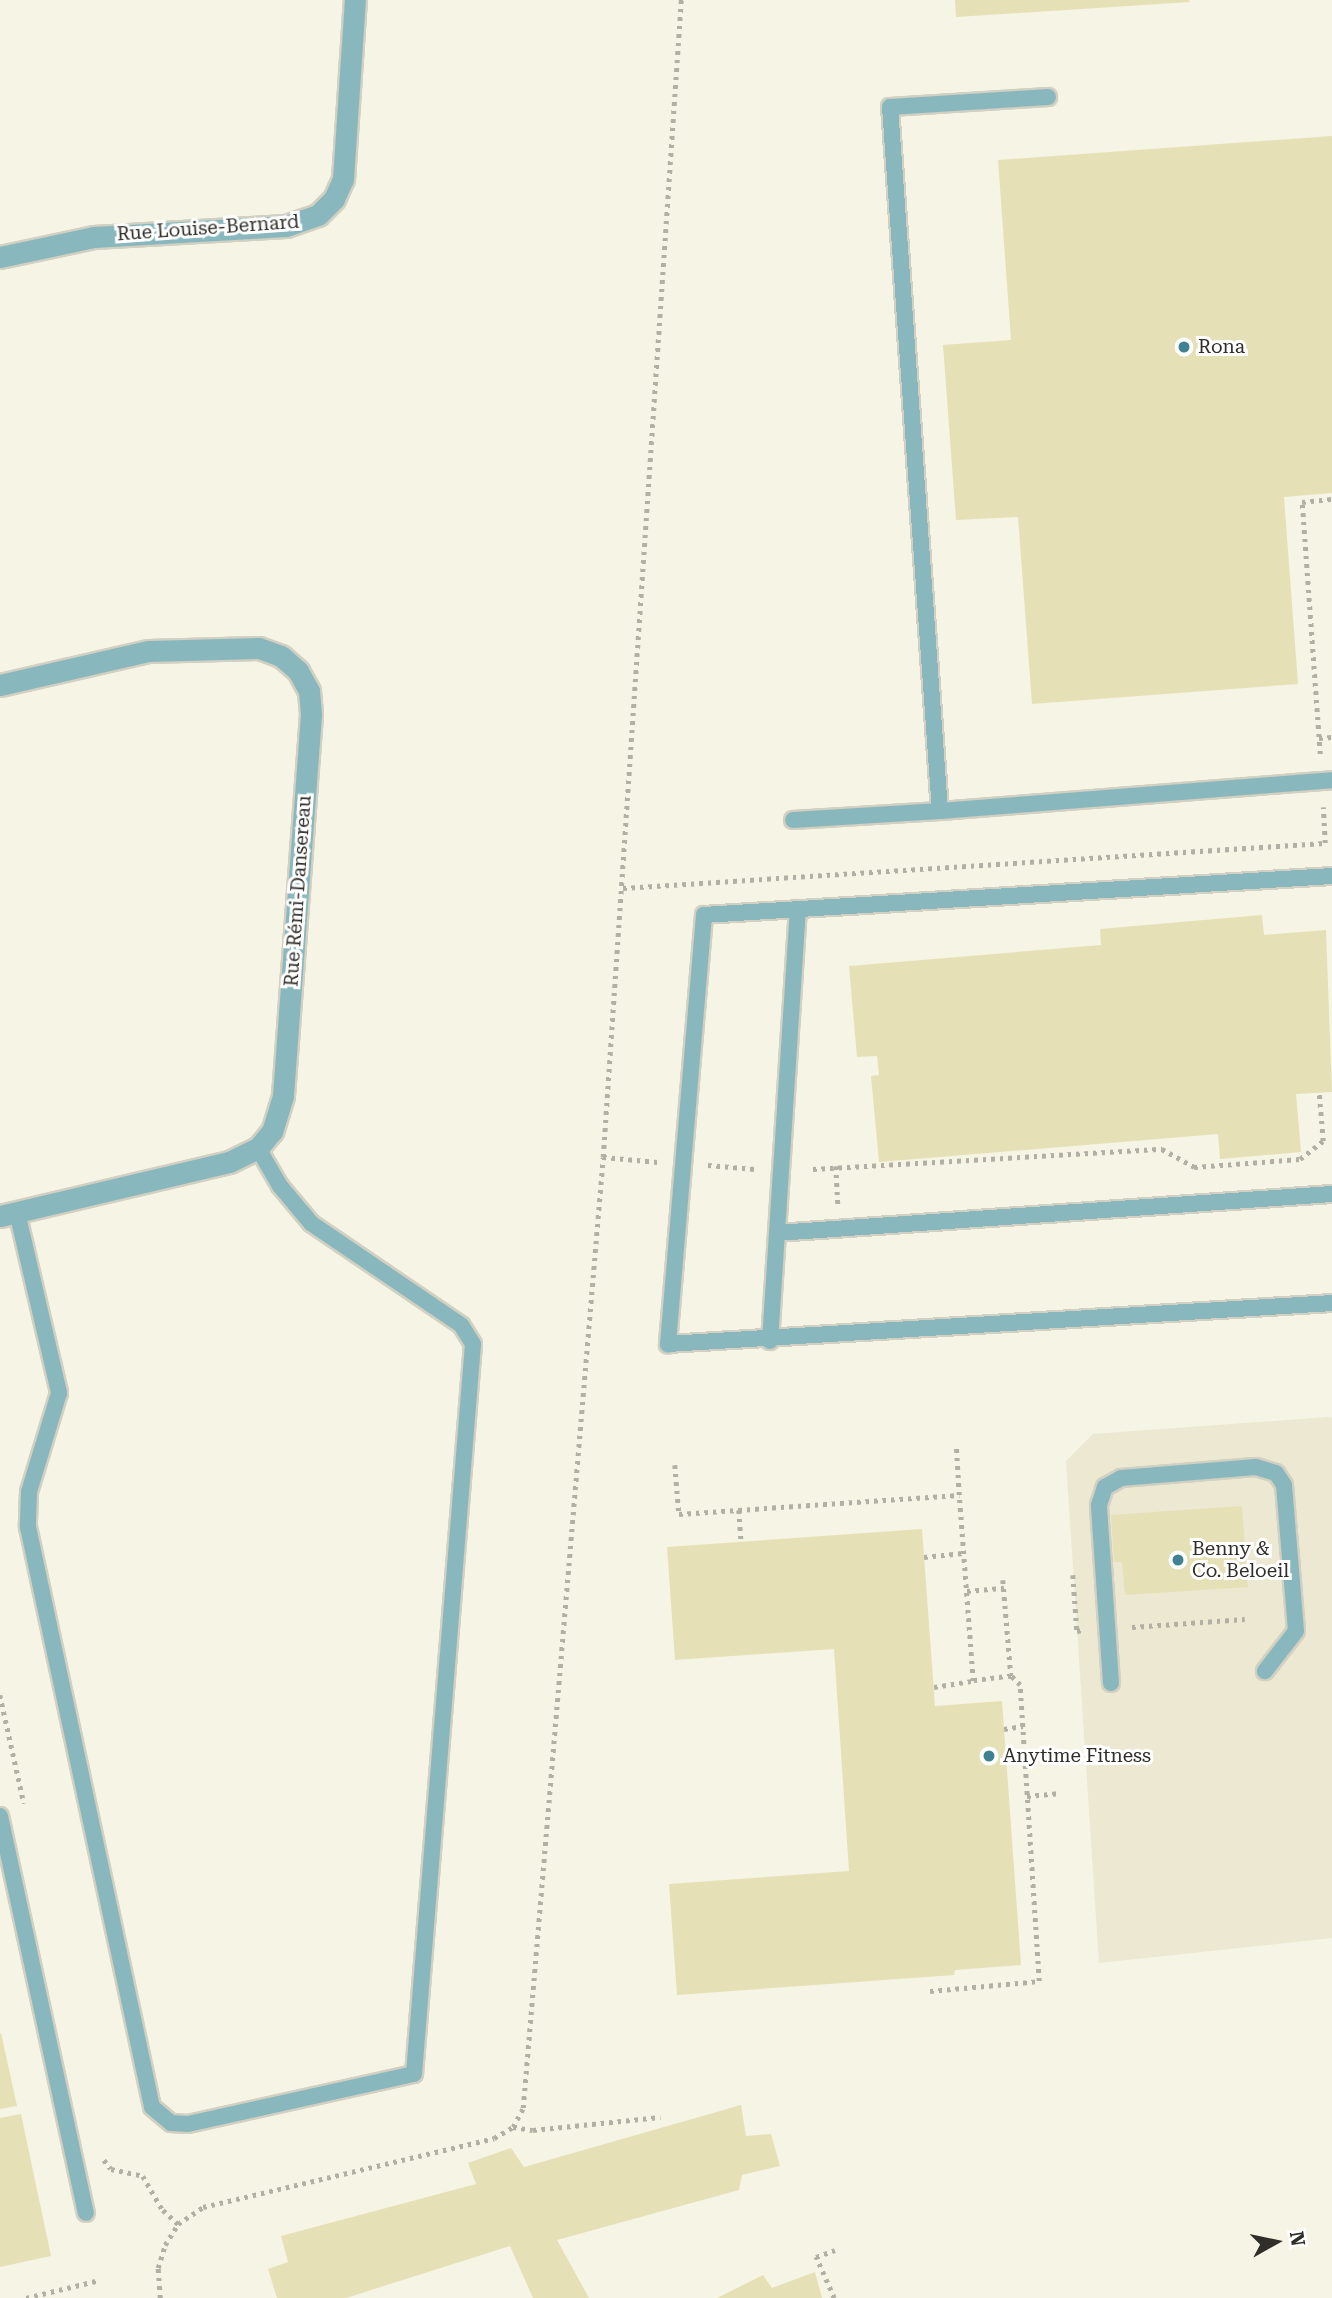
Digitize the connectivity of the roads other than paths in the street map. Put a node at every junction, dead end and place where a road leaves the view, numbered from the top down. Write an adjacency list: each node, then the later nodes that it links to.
1 (355, 0): 3 (street, Rue Louise-Bernard)
2 (1048, 97): 6 (lane)
3 (0, 257)
4 (0, 685): 10 (street, Rue Rémi-Dansereau)
5 (1332, 780): 6 (lane)
6 (940, 811): 7 (lane)
7 (793, 820)
8 (1332, 876): 9 (lane)
9 (798, 909): 13 (lane); 15 (lane)
10 (258, 1148): 12 (street, Rue Rémi-Dansereau); 12 (lane)
11 (1332, 1194): 13 (lane)
12 (9, 1214)
13 (778, 1233): 15 (lane)
14 (1332, 1303): 15 (lane)
15 (770, 1341)
16 (1265, 1671): 17 (lane)
17 (1111, 1683)
18 (0, 1816): 19 (lane)
19 (86, 2213)

